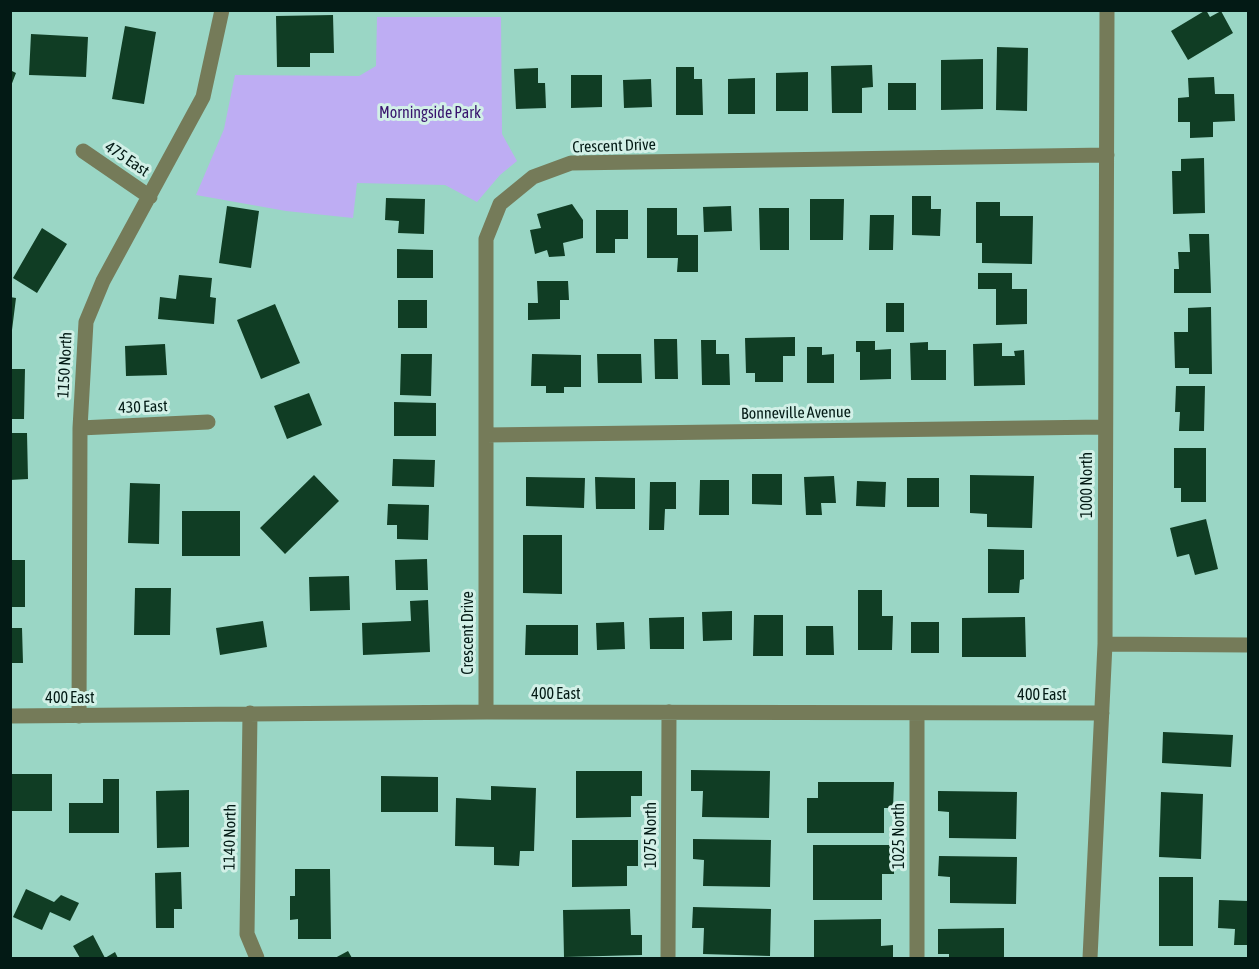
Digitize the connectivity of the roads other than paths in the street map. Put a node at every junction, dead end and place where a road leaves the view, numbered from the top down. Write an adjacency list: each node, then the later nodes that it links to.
1 (222, 10): 5 (street, 1150 North)
2 (1107, 10): 4 (street, 1000 North)
3 (83, 151): 5 (street, 475 East)
4 (1107, 155): 8 (street, 1000 North); 9 (street, Crescent Drive)
5 (150, 196): 7 (street, 1150 North)
6 (208, 422): 7 (street, 430 East)
7 (80, 428): 18 (street, 1150 North)
8 (1105, 428): 9 (street, Bonneville Avenue); 10 (street, 1000 North)
9 (486, 435): 12 (street, Crescent Drive)
10 (1105, 644): 11 (street); 16 (street, 1000 North)
11 (1248, 645)
12 (486, 712): 13 (street, 400 East); 14 (street, 400 East)
13 (669, 712): 15 (street, 400 East); 20 (street, 1075 North)
14 (250, 713): 18 (street, 400 East); 19 (street, 1140 North)
15 (917, 713): 16 (street, 400 East); 21 (street, 1025 North)
16 (1102, 713): 22 (street, 1000 North)
17 (10, 716): 18 (street, 400 East)
18 (78, 716)
19 (257, 958)
20 (668, 958)
21 (917, 958)
22 (1090, 958)

